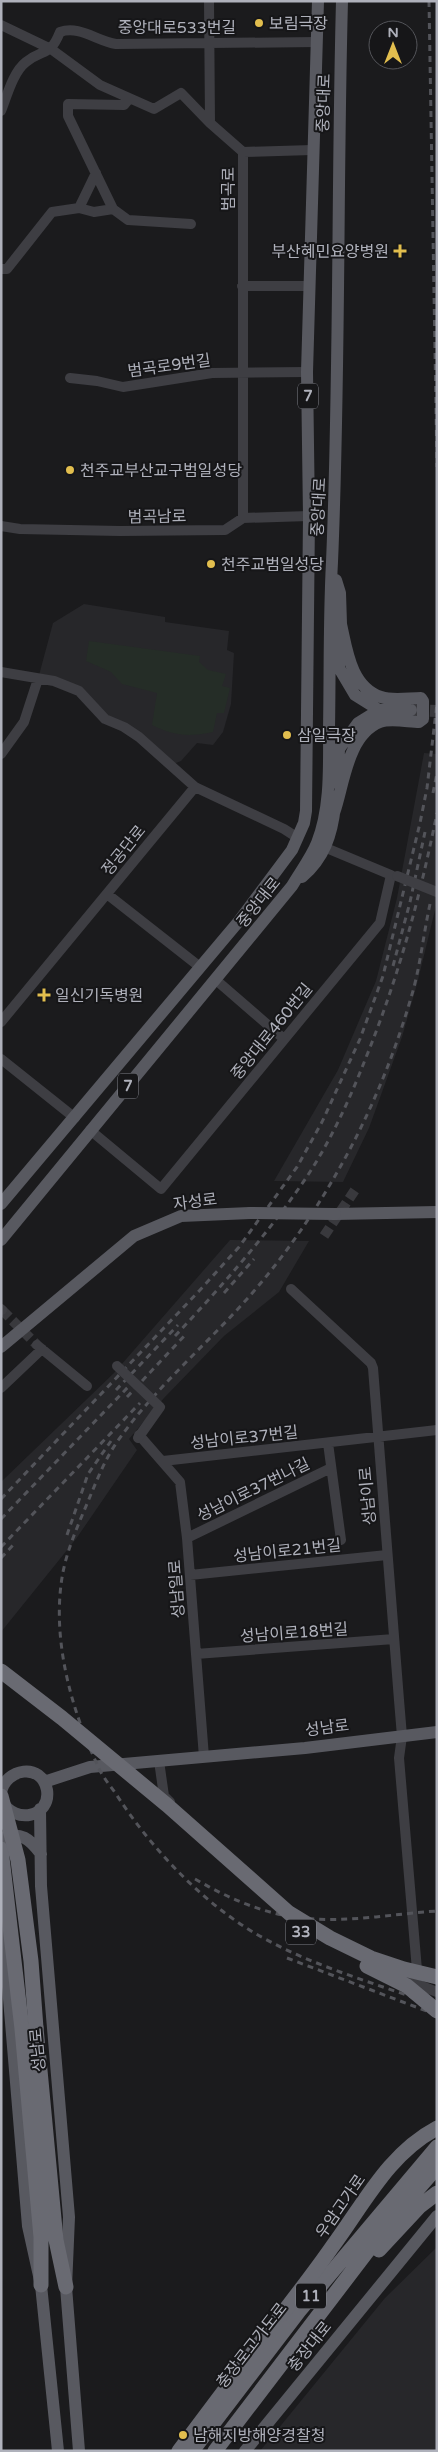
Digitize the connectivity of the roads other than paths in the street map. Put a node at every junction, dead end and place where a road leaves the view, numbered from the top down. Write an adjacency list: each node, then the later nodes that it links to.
1 (209, 1): 5 (street)
2 (318, 1): 6 (main road, 중앙대로 / 7)
3 (342, 1): 26 (main road, 중앙대로 / 7)
4 (1, 25): 7 (street, 범곡로)
5 (210, 42): 6 (street, 중앙대로533번길); 7 (street, 중앙대로533번길); 10 (street)
6 (317, 42): 11 (main road, 중앙대로 / 7)
7 (51, 49): 8 (street, 범곡로); 9 (street)
8 (129, 99): 10 (street, 범곡로); 13 (street)
9 (1, 111)
10 (210, 123): 12 (street, 범곡로)
11 (312, 150): 12 (street, 중앙대로); 19 (main road, 중앙대로 / 7)
12 (243, 152): 18 (street, 범곡로)
13 (96, 173): 14 (street); 15 (street)
14 (79, 208): 15 (street); 17 (street)
15 (113, 209): 16 (street)
16 (191, 224)
17 (1, 270)
18 (242, 286): 19 (street); 21 (street, 범곡로)
19 (310, 286): 20 (main road, 중앙대로 / 7)
20 (307, 372): 21 (street, 범곡로9번길); 23 (main road, 중앙대로 / 7)
21 (243, 373): 22 (street, 범곡로9번길); 24 (street, 범곡로)
22 (70, 378)
23 (309, 516): 24 (street, 범곡남로); 35 (main road, 중앙대로 / 7)
24 (243, 518): 25 (street, 범곡남로)
25 (1, 526)
26 (332, 564): 27 (main road); 36 (main road, 중앙대로 / 7)
27 (341, 624): 30 (main road); 34 (main road)
28 (1, 672): 29 (street)
29 (38, 679): 32 (street); 33 (street)
30 (379, 710): 31 (main road); 34 (main road)
31 (411, 710)
32 (1, 754)
33 (195, 787): 35 (street); 39 (street, 정공단로)
34 (334, 813): 36 (main road)
35 (298, 838): 40 (main road, 중앙대로 / 7)
36 (321, 846): 41 (main road, 중앙대로 / 7); 43 (street, 중앙대로460번길)
37 (397, 876): 38 (street, bridge)
38 (437, 892)
39 (107, 894): 40 (street); 42 (street, 정공단로)
40 (200, 967): 45 (main road, 중앙대로 / 7)
41 (216, 980): 43 (street); 46 (main road, 중앙대로 / 7)
42 (1, 1022)
43 (284, 1039): 46 (street, 중앙대로460번길)
44 (1, 1059): 45 (street)
45 (75, 1118): 47 (main road, 중앙대로 / 7)
46 (90, 1130): 49 (main road, 중앙대로 / 7)
47 (3, 1204)
48 (437, 1212): 51 (main road, 자성로, bridge)
49 (1, 1240)
50 (291, 1289): 56 (street, 성남이로)
51 (1, 1347)
52 (117, 1366): 58 (street, 성남일로, bridge)
53 (87, 1386): 54 (street)
54 (1, 1388)
55 (437, 1430): 56 (street, 성남이로37번길)
56 (377, 1438): 57 (street, 성남이로37번길); 62 (street, 성남이로)
57 (328, 1443): 58 (street, 성남이로37번길); 59 (street)
58 (164, 1461): 60 (street, 성남일로)
59 (331, 1468): 60 (street, 성남이로37번나길); 61 (street)
60 (187, 1538): 63 (street, 성남일로)
61 (342, 1540)
62 (387, 1555): 63 (street, 성남이로21번길); 64 (street, 성남이로)
63 (190, 1574): 65 (street, 성남일로)
64 (394, 1639): 65 (street, 성남이로18번길); 68 (street, 성남이로)
65 (196, 1654): 69 (street, 성남일로)
66 (1, 1672): 74 (highway, bridge)
67 (437, 1732): 68 (main road, 성남로)
68 (402, 1736): 69 (main road, 성남로); 81 (street, 성남이로)
69 (204, 1757): 70 (main road, 성남로)
70 (159, 1761): 71 (main road, 성남로); 81 (street)
71 (136, 1763): 72 (main road, 성남로); 84 (street)
72 (44, 1782): 73 (main road); 75 (main road)
73 (2, 1794): 75 (main road); 76 (main road); 86 (highway, bridge)
74 (167, 1805): 82 (highway, bridge); 85 (highway, 33, bridge)
75 (40, 1810): 79 (main road, 성남로)
76 (1, 1833)
77 (1, 1838): 79 (main road)
78 (1, 1850): 86 (highway)
79 (41, 1854): 94 (main road, 성남로)
80 (1, 1910): 93 (main road, 성남로)
81 (417, 1970): 83 (street)
82 (437, 1977)
83 (437, 1983)
84 (437, 1992)
85 (437, 2011)
86 (29, 2029): 93 (highway, 성남로); 94 (highway, 성남로)
87 (437, 2124): 98 (main road)
88 (437, 2128): 99 (highway, 우암고가로, bridge)
89 (437, 2147): 100 (highway, 충장로고가도로 / 11)
90 (437, 2167): 95 (highway, 11)
91 (437, 2193): 95 (highway)
92 (437, 2216): 102 (main road, 충장대로)
93 (40, 2285): 97 (main road, 성남로)
94 (66, 2287): 96 (main road, 성남로)
95 (280, 2368): 101 (highway, 11)
96 (81, 2448)
97 (58, 2451)
98 (173, 2451)
99 (179, 2451)
100 (192, 2451)
101 (215, 2451)
102 (245, 2451)

